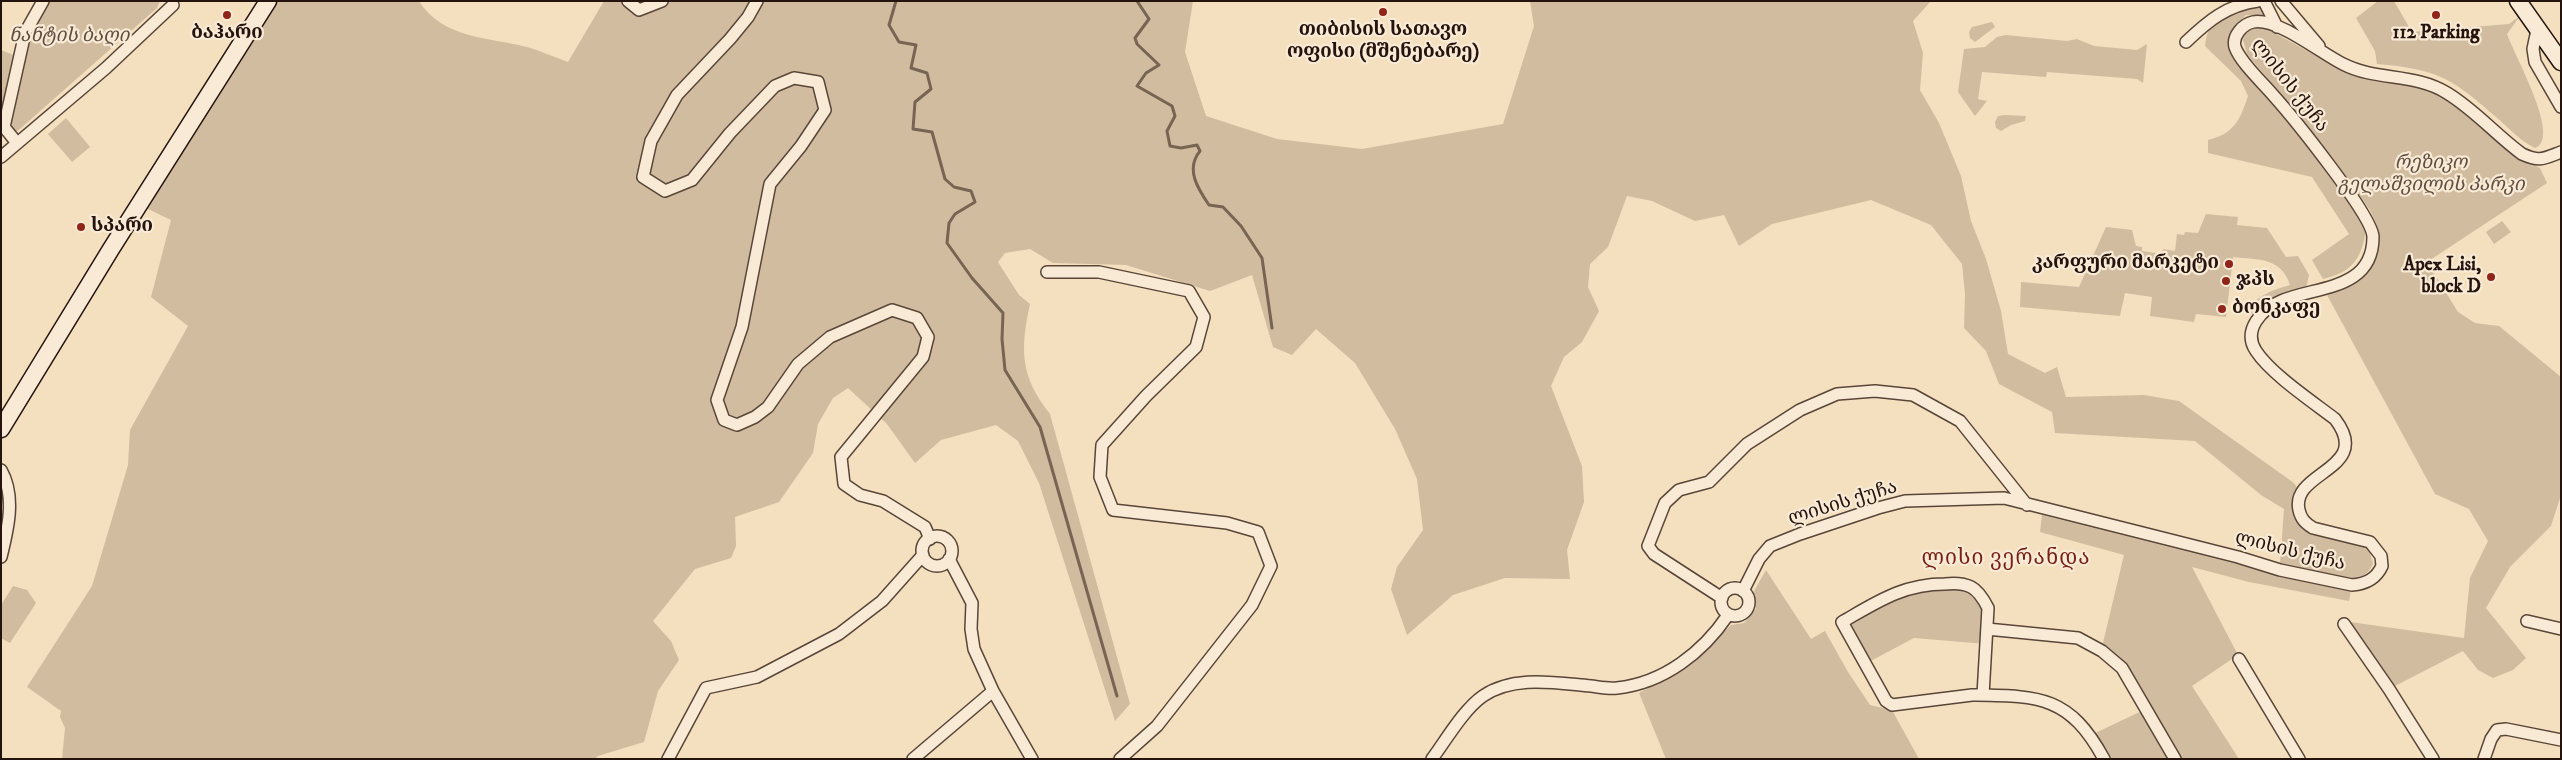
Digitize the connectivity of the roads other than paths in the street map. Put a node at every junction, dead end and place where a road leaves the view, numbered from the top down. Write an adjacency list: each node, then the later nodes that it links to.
1 (43, 1): 17 (street)
2 (268, 1): 21 (main road)
3 (628, 1): 4 (street)
4 (662, 1)
5 (757, 1): 24 (street)
6 (2258, 1): 13 (street)
7 (2264, 1): 11 (street)
8 (2518, 1): 12 (main road)
9 (2279, 2): 14 (street)
10 (173, 5): 17 (street)
11 (2277, 27): 14 (street, ლისის ქუჩა); 23 (street, ლისის ქუჩა)
12 (2538, 30): 15 (main road); 16 (street)
13 (2186, 42)
14 (2323, 52): 18 (street, ლისის ქუჩა)
15 (2561, 62)
16 (2561, 107)
17 (17, 143): 19 (street)
18 (2560, 151)
19 (1, 157)
20 (1047, 272): 42 (street)
21 (1, 429)
22 (1, 470): 26 (street)
23 (2026, 505): 28 (street, ლისის ქუჩა); 29 (street)
24 (930, 539): 25 (street); 27 (street)
25 (923, 555): 27 (street); 39 (street)
26 (1, 556)
27 (949, 559): 36 (street)
28 (1743, 591): 29 (street); 30 (street)
29 (1722, 598): 30 (street)
30 (1728, 614): 43 (street)
31 (2528, 621): 33 (street)
32 (2344, 624): 47 (street)
33 (2561, 629)
34 (1987, 630): 37 (street); 37 (street); 45 (street)
35 (2239, 658): 46 (street)
36 (993, 691): 40 (street); 41 (street)
37 (1983, 695): 44 (street)
38 (2561, 740): 48 (street)
39 (668, 759)
40 (913, 759)
41 (1032, 759)
42 (1120, 759)
43 (1432, 759)
44 (2104, 759)
45 (2175, 759)
46 (2299, 759)
47 (2433, 759)
48 (2484, 759)

